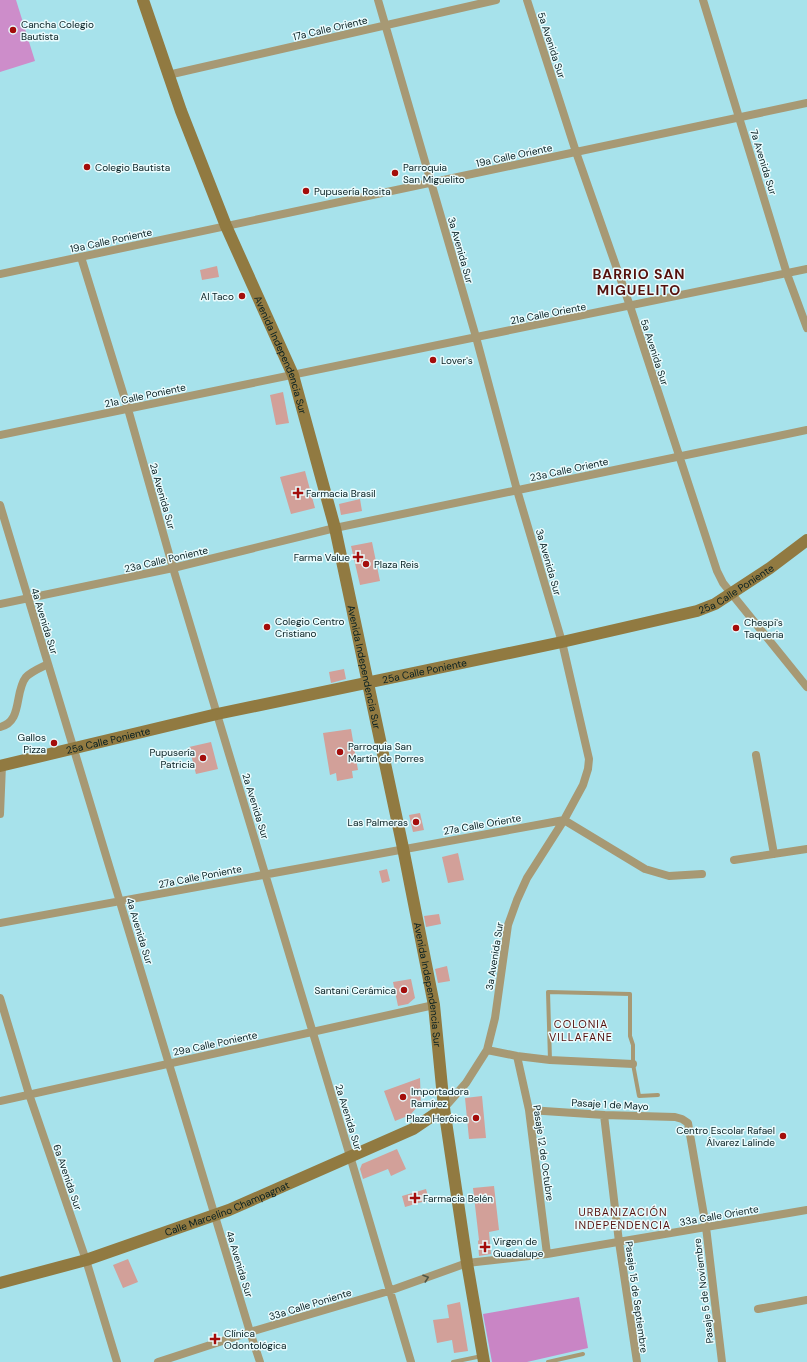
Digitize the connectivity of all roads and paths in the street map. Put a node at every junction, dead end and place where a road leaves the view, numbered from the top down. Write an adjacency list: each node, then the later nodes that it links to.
1 (143, 0): 7 (main road, Avenida Independencia Sur)
2 (378, 0): 6 (street, 3a Avenida Sur)
3 (496, 0): 6 (street, 17a Calle Oriente)
4 (527, 0): 10 (street, 5a Avenida Sur)
5 (703, 0): 9 (street, 7a Avenida Sur)
6 (386, 25): 7 (street, 17a Calle Oriente); 11 (street, 3a Avenida Sur)
7 (168, 74): 12 (main road, Avenida Independencia Sur)
8 (807, 103): 9 (street, 19a Calle Oriente)
9 (740, 117): 10 (street, 19a Calle Oriente); 16 (street, 7a Avenida Sur)
10 (576, 152): 11 (street, 19a Calle Oriente); 17 (street, 5a Avenida Sur)
11 (431, 182): 12 (street, 19a Calle Oriente); 19 (street, 3a Avenida Sur)
12 (226, 226): 13 (street, 19a Calle Poniente); 20 (main road, Avenida Independencia Sur)
13 (81, 257): 15 (street, 19a Calle Poniente); 21 (street, 2a Avenida Sur)
14 (807, 269): 16 (street, 21a Calle Oriente)
15 (0, 274)
16 (787, 274): 17 (street, 21a Calle Oriente); 18 (street, 7a Avenida Sur)
17 (630, 306): 19 (street, 21a Calle Oriente); 24 (street, 5a Avenida Sur)
18 (807, 328)
19 (476, 337): 20 (street, 21a Calle Oriente); 25 (street, 3a Avenida Sur)
20 (293, 374): 21 (street, 21a Calle Poniente); 27 (main road, Avenida Independencia Sur)
21 (128, 409): 23 (street, 21a Calle Poniente); 29 (street, 2a Avenida Sur)
22 (807, 430): 24 (street, 23a Calle Oriente)
23 (0, 436)
24 (678, 456): 25 (street, 23a Calle Oriente); 30 (street, 5a Avenida Sur)
25 (517, 490): 27 (street, 23a Calle Oriente); 33 (street, 3a Avenida Sur)
26 (0, 505): 31 (street, 4a Avenida Sur)
27 (335, 528): 29 (street, 23a Calle Poniente); 35 (main road, Avenida Independencia Sur)
28 (807, 540): 30 (main road, 25a Calle Poniente)
29 (173, 568): 31 (street, 23a Calle Poniente); 37 (street, 2a Avenida Sur)
30 (731, 593): 33 (main road, 25a Calle Poniente); 36 (street, 5a Avenida Sur)
31 (28, 598): 32 (street, 23a Calle Poniente); 34 (street, 4a Avenida Sur)
32 (0, 604)
33 (562, 642): 35 (main road, 25a Calle Poniente); 43 (street, 3a Avenida Sur)
34 (48, 664): 38 (street); 39 (street, 4a Avenida Sur)
35 (368, 684): 37 (main road, 25a Calle Poniente); 44 (main road, Avenida Independencia Sur)
36 (807, 687)
37 (218, 714): 39 (main road, 25a Calle Poniente); 48 (street, 2a Avenida Sur)
38 (0, 728)
39 (74, 749): 41 (main road, 25a Calle Poniente); 50 (street, 4a Avenida Sur)
40 (756, 755): 46 (street)
41 (1, 766): 42 (street)
42 (0, 814)
43 (564, 820): 44 (street, 27a Calle Oriente); 49 (street); 55 (street, 3a Avenida Sur)
44 (403, 848): 48 (street, 27a Calle Poniente); 53 (main road, Avenida Independencia Sur)
45 (807, 849): 46 (street)
46 (774, 854): 47 (street)
47 (734, 860)
48 (266, 874): 50 (street, 27a Calle Poniente); 54 (street, 2a Avenida Sur)
49 (702, 874)
50 (121, 901): 51 (street, 27a Calle Poniente); 58 (street, 4a Avenida Sur)
51 (0, 924)
52 (0, 998): 60 (street, 6a Avenida Sur)
53 (434, 1005): 54 (street, 29a Calle Poniente); 63 (main road, Avenida Independencia Sur)
54 (313, 1032): 58 (street, 29a Calle Poniente); 67 (street, 2a Avenida Sur)
55 (487, 1050): 56 (street); 63 (street, 3a Avenida Sur)
56 (517, 1056): 57 (street); 64 (street, Pasaje 12 de Octubre)
57 (550, 1060): 59 (street); 59 (lane)
58 (169, 1063): 60 (street, 29a Calle Poniente); 69 (street, 4a Avenida Sur)
59 (633, 1064): 61 (lane)
60 (29, 1094): 62 (street, 29a Calle Poniente); 73 (street, 6a Avenida Sur)
61 (658, 1096)
62 (0, 1101)
63 (444, 1108): 67 (main road, Calle Marcelino Champagnat); 74 (main road, Avenida Independencia Sur)
64 (529, 1110): 65 (street, Pasaje 1 de Mayo); 72 (street, Pasaje 12 de Octubre)
65 (604, 1115): 66 (street, Pasaje 1 de Mayo); 71 (street, Pasaje 15 de Septiembre)
66 (688, 1123): 70 (street, Pasaje 5 de Noviembre)
67 (350, 1156): 69 (main road, Calle Marcelino Champagnat); 76 (street, 2a Avenida Sur)
68 (807, 1210): 70 (street, 33a Calle Oriente)
69 (215, 1215): 73 (main road, Calle Marcelino Champagnat); 79 (street, 4a Avenida Sur)
70 (706, 1227): 71 (street, 33a Calle Oriente); 89 (street, Pasaje 5 de Noviembre)
71 (619, 1242): 72 (street, 33a Calle Oriente); 88 (street, Pasaje 15 de Septiembre)
72 (547, 1254): 74 (street, 33a Calle Oriente)
73 (86, 1260): 75 (main road, Calle Marcelino Champagnat); 82 (street, 6a Avenida Sur)
74 (467, 1263): 76 (street, 33a Calle Poniente, one-way to 74); 81 (main road, Avenida Independencia Sur)
75 (0, 1283)
76 (389, 1291): 79 (street, 33a Calle Poniente); 85 (street, 2a Avenida Sur)
77 (807, 1300): 78 (street)
78 (758, 1309)
79 (250, 1332): 83 (street, 33a Calle Poniente); 84 (street, 4a Avenida Sur)
80 (583, 1354): 87 (lane)
81 (484, 1359): 86 (lane)
82 (117, 1362)
83 (158, 1362)
84 (260, 1362)
85 (411, 1362)
86 (453, 1362)
87 (548, 1362)
88 (637, 1362)
89 (722, 1362)

